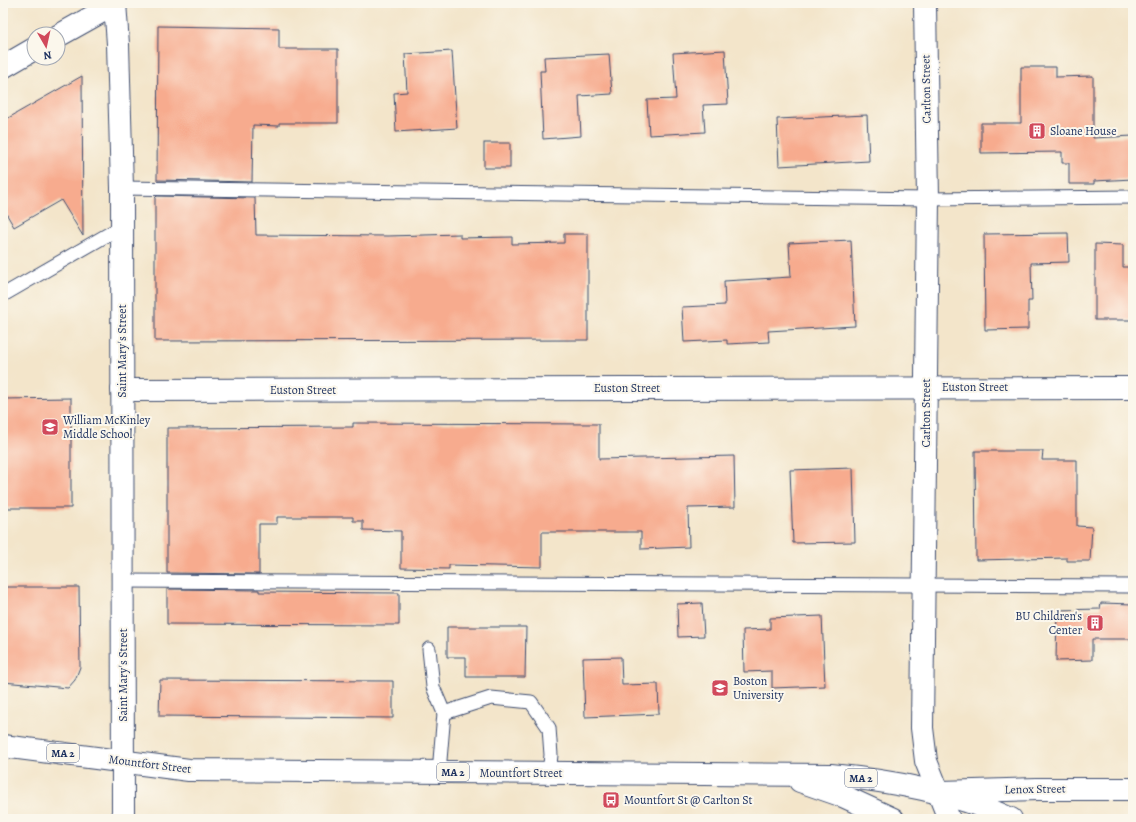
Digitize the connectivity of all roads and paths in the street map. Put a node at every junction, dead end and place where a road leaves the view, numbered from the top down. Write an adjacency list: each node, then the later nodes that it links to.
1 (115, 3): 3 (main road); 6 (main road, Saint Mary's Street)
2 (925, 3): 8 (main road, Carlton Street)
3 (66, 31)
4 (26, 54): 5 (main road)
5 (3, 67)
6 (122, 188): 8 (lane); 9 (main road, Saint Mary's Street)
7 (1133, 197): 8 (lane)
8 (928, 199): 11 (main road, Carlton Street)
9 (121, 227): 10 (lane); 13 (main road, Saint Mary's Street)
10 (3, 295)
11 (925, 388): 12 (main road, Euston Street); 13 (main road, Euston Street); 15 (main road, Carlton Street)
12 (1133, 388)
13 (122, 390): 14 (main road, Saint Mary's Street)
14 (122, 582): 15 (lane); 20 (main road, Saint Mary's Street)
15 (923, 585): 16 (lane); 25 (main road, Carlton Street)
16 (1133, 586)
17 (429, 649): 18 (lane)
18 (444, 713): 21 (lane); 22 (lane)
19 (3, 746): 20 (main road, Mountfort Street / MA 2)
20 (123, 761): 21 (main road, Mountfort Street / MA 2); 26 (main road, Saint Mary's Street)
21 (439, 772): 22 (main road, Mountfort Street / MA 2)
22 (549, 773): 23 (main road, Mountfort Street / MA 2)
23 (783, 775): 25 (main road, Mountfort Street / MA 2); 27 (main road, MA 2)
24 (1133, 789): 25 (main road, Lenox Street)
25 (938, 792): 28 (main road, Carlton Street); 29 (main road, Mountfort Street / MA 2)
26 (123, 812)
27 (893, 819)
28 (949, 819)
29 (1011, 819)

